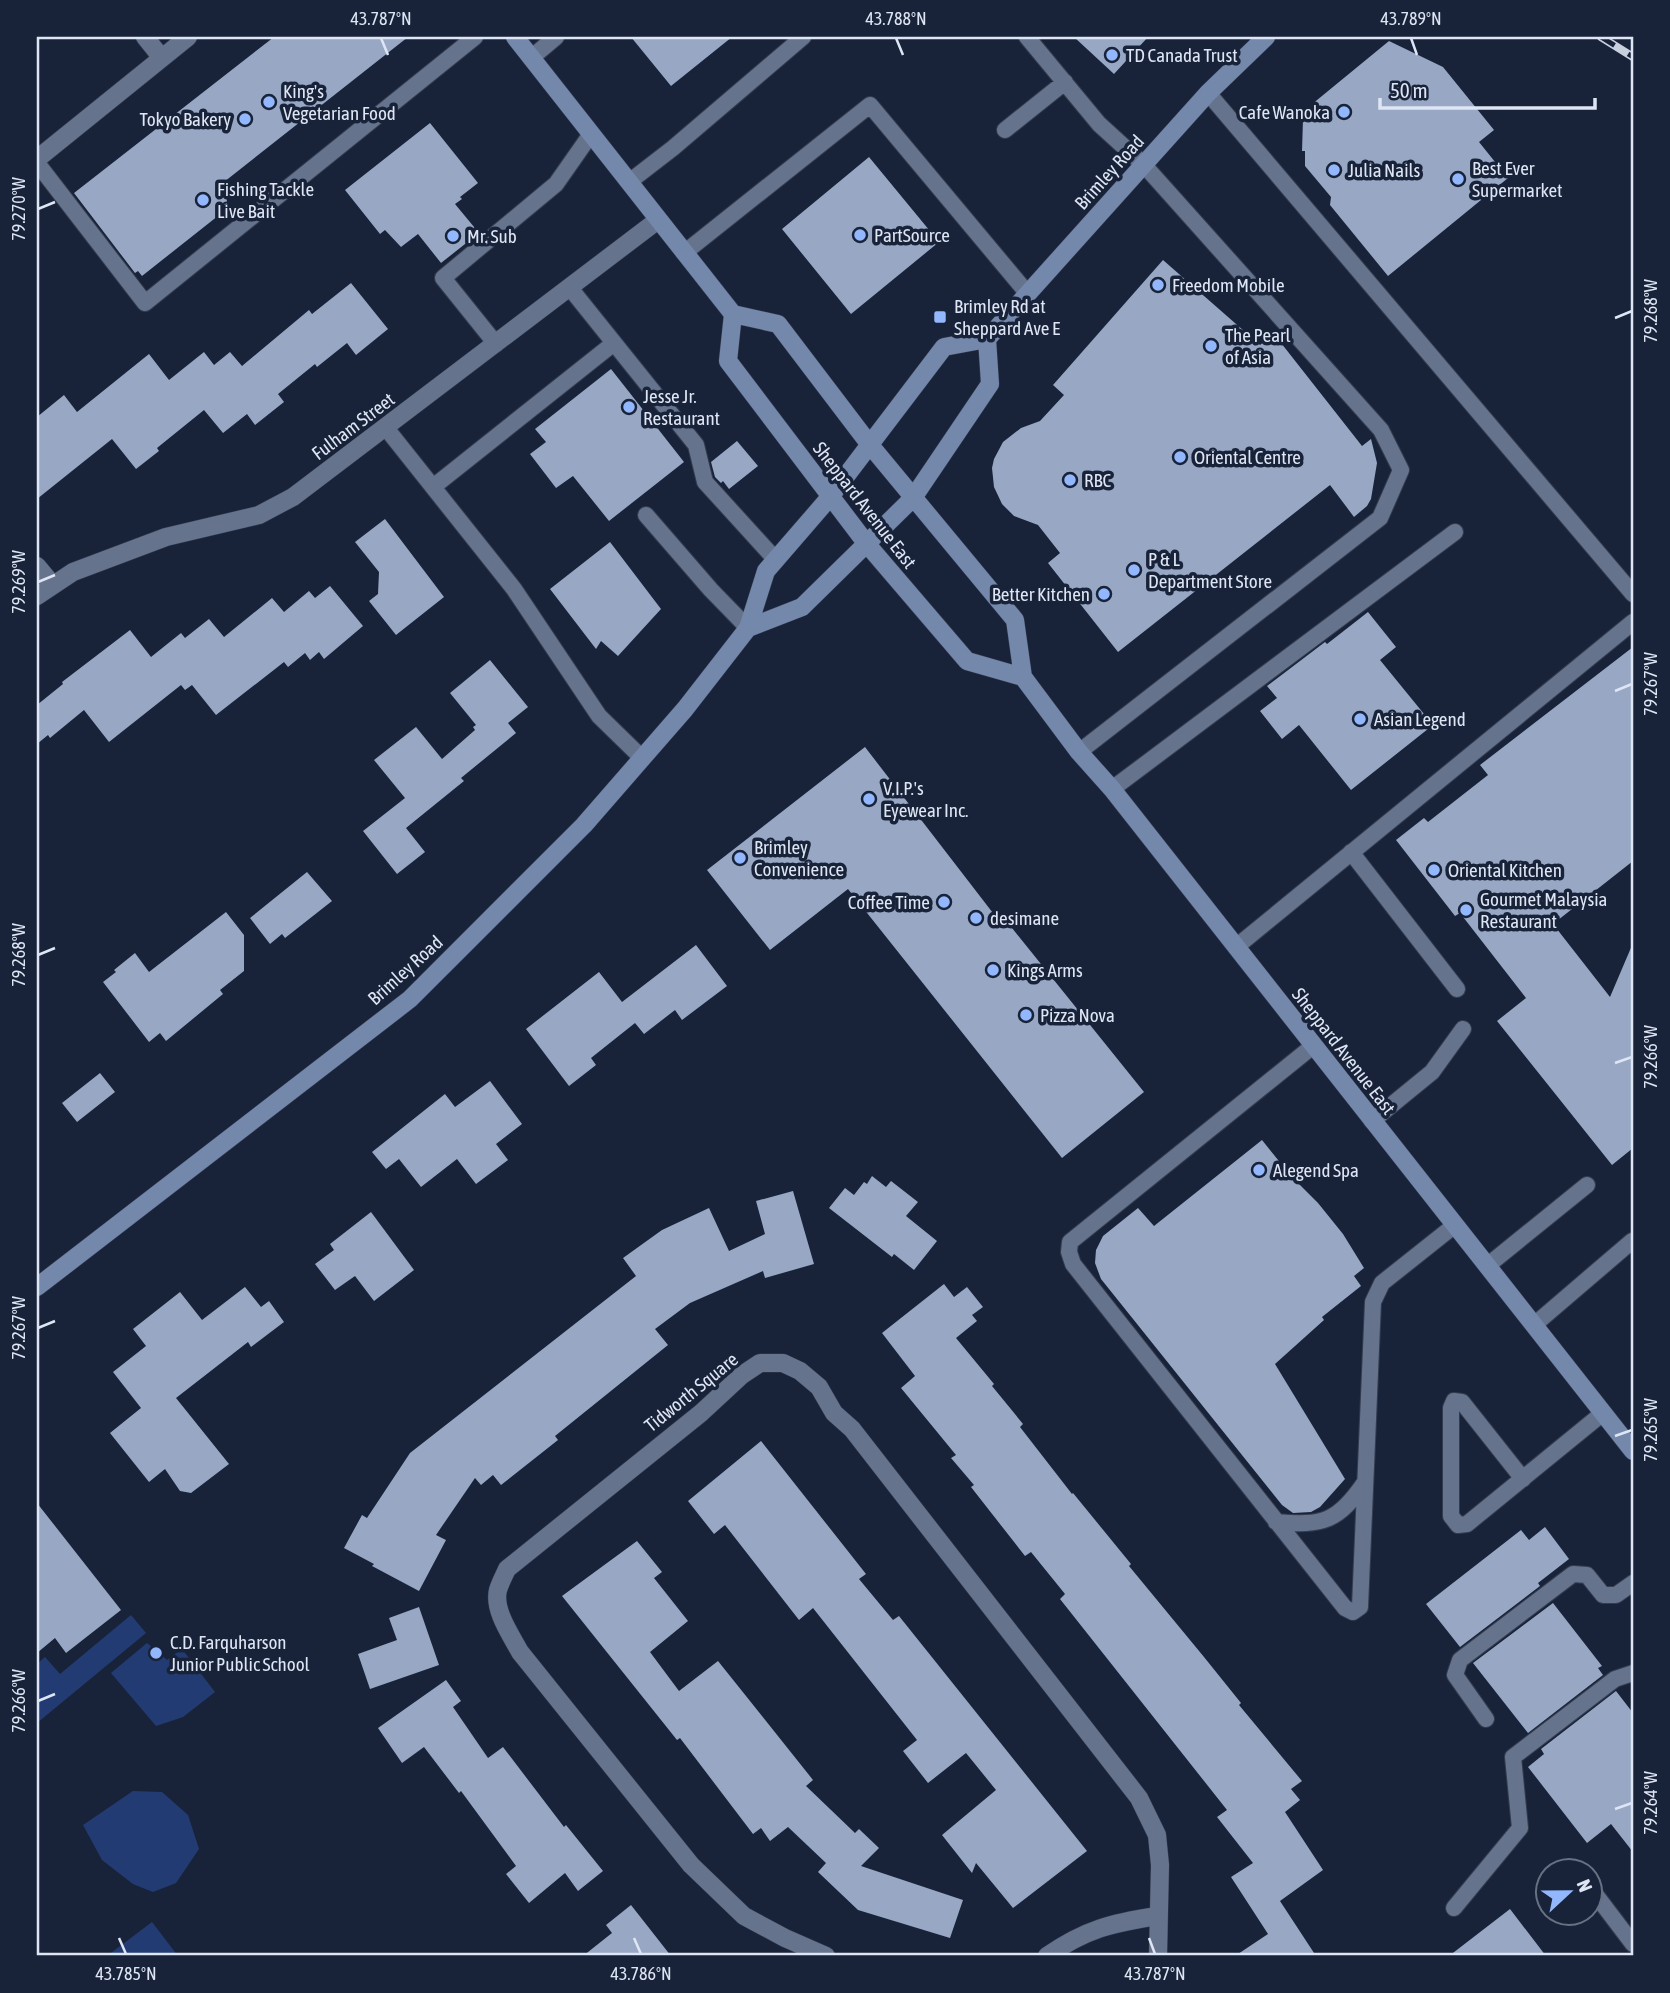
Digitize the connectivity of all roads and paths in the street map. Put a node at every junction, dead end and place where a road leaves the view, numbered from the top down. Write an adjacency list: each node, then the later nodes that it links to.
1 (145, 37): 9 (street)
2 (188, 37): 9 (street)
3 (475, 37): 15 (lane)
4 (515, 37): 10 (main road)
5 (556, 37): 10 (lane)
6 (803, 37): 17 (lane)
7 (1027, 37): 11 (lane)
8 (1266, 37): 12 (main road, Brimley Road)
9 (161, 57): 15 (street)
10 (531, 58): 14 (main road)
11 (1065, 82): 13 (lane); 16 (lane)
12 (1208, 93): 16 (main road, Brimley Road); 37 (lane)
13 (1005, 130)
14 (591, 134): 17 (main road); 25 (lane)
15 (37, 161)
16 (1144, 165): 21 (main road, Brimley Road); 42 (lane)
17 (629, 182): 18 (main road)
18 (658, 220): 19 (main road); 20 (street, Fulham Street)
19 (684, 253): 21 (lane); 22 (main road)
20 (570, 288): 24 (lane); 25 (street, Fulham Street)
21 (1028, 294): 23 (main road, Brimley Road)
22 (733, 314): 27 (main road, Sheppard Avenue East); 29 (main road, Sheppard Avenue East)
23 (987, 339): 27 (main road, Brimley Road); 30 (main road)
24 (614, 343): 28 (lane); 34 (lane)
25 (496, 344): 26 (street, Fulham Street)
26 (386, 428): 28 (lane); 36 (street, Fulham Street)
27 (870, 445): 29 (main road, Brimley Road); 30 (main road, Sheppard Avenue East)
28 (433, 487): 43 (lane)
29 (830, 497): 33 (main road, Sheppard Avenue East); 34 (main road, Brimley Road)
30 (913, 498): 33 (main road); 41 (main road, Sheppard Avenue East)
31 (646, 515): 40 (lane)
32 (1455, 532): 44 (lane)
33 (866, 544): 40 (main road); 41 (main road, Sheppard Avenue East)
34 (775, 559): 40 (main road, Brimley Road)
35 (37, 566): 36 (street)
36 (52, 584): 38 (street, Fulham Street)
37 (1633, 594)
38 (37, 596)
39 (1633, 622): 45 (lane)
40 (748, 628): 43 (main road, Brimley Road)
41 (1023, 677): 42 (main road, Sheppard Avenue East)
42 (1079, 752): 44 (main road, Sheppard Avenue East)
43 (642, 758): 55 (main road, Brimley Road)
44 (1112, 789): 46 (main road, Sheppard Avenue East)
45 (1351, 852): 46 (lane); 47 (lane)
46 (1236, 947): 49 (main road, Sheppard Avenue East)
47 (1457, 989)
48 (1463, 1029): 50 (lane)
49 (1314, 1046): 50 (main road, Sheppard Avenue East); 61 (lane)
50 (1373, 1121): 52 (main road, Sheppard Avenue East)
51 (1587, 1185): 54 (lane)
52 (1455, 1225): 54 (main road, Sheppard Avenue East); 60 (lane)
53 (1632, 1241): 56 (lane)
54 (1487, 1266): 56 (main road, Sheppard Avenue East)
55 (37, 1287)
56 (1534, 1325): 57 (main road, Sheppard Avenue East)
57 (1603, 1413): 58 (main road, Sheppard Avenue East); 59 (lane)
58 (1633, 1451)
59 (1523, 1479): 59 (lane)
60 (1365, 1482): 61 (lane); 61 (lane)
61 (1276, 1522)
62 (1633, 1583): 64 (lane)
63 (1633, 1673): 66 (lane)
64 (1486, 1719)
65 (1604, 1906): 68 (lane)
66 (1454, 1908)
67 (1157, 1916): 69 (street, Tidworth Square); 70 (street); 71 (street, Tidworth Square)
68 (1633, 1944)
69 (826, 1956)
70 (1047, 1956)
71 (1158, 1956)

